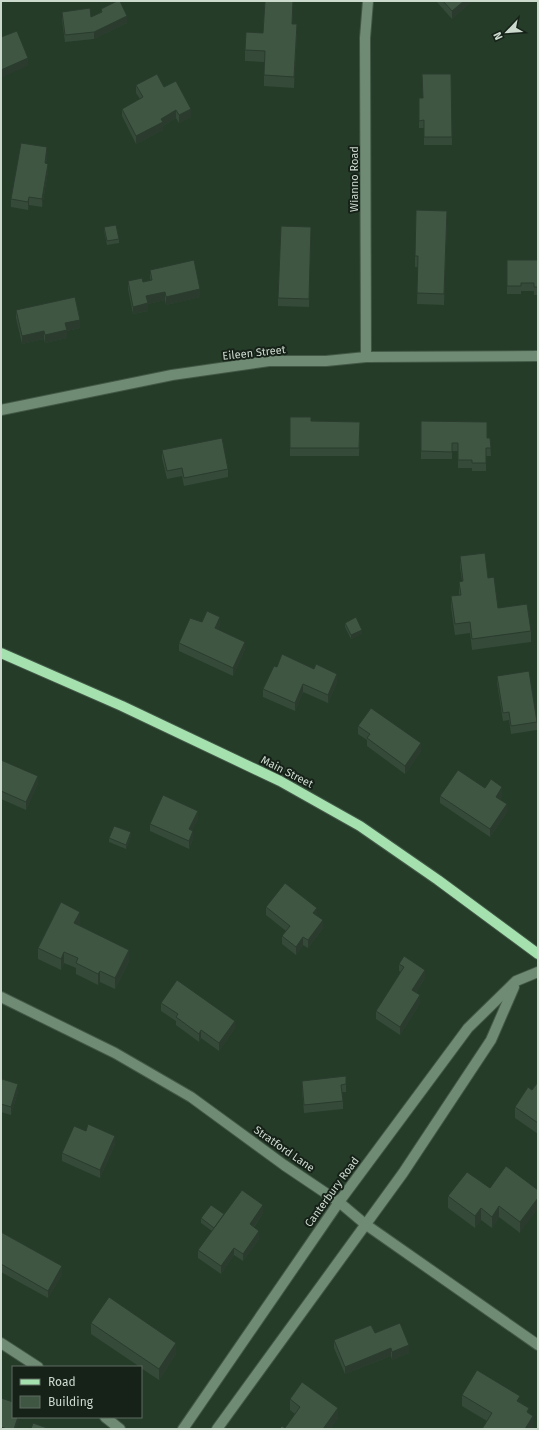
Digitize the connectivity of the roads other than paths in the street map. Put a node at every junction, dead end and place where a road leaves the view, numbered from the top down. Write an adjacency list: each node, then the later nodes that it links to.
1 (368, 1): 3 (street, Wianno Road)
2 (538, 356): 3 (street, Eileen Street)
3 (366, 357): 4 (street, Eileen Street)
4 (1, 410)
5 (1, 653): 6 (main road, Main Street)
6 (538, 954)
7 (538, 972): 8 (street, Canterbury Road)
8 (516, 981): 10 (street, Canterbury Road); 11 (street)
9 (1, 997): 10 (street, Stratford Lane)
10 (339, 1202): 11 (street, Stratford Lane); 17 (street, Canterbury Road)
11 (365, 1224): 13 (street, Stratford Lane); 18 (street)
12 (1, 1343): 14 (street)
13 (538, 1344)
14 (36, 1366)
15 (106, 1418): 16 (street)
16 (120, 1429)
17 (183, 1429)
18 (217, 1429)

